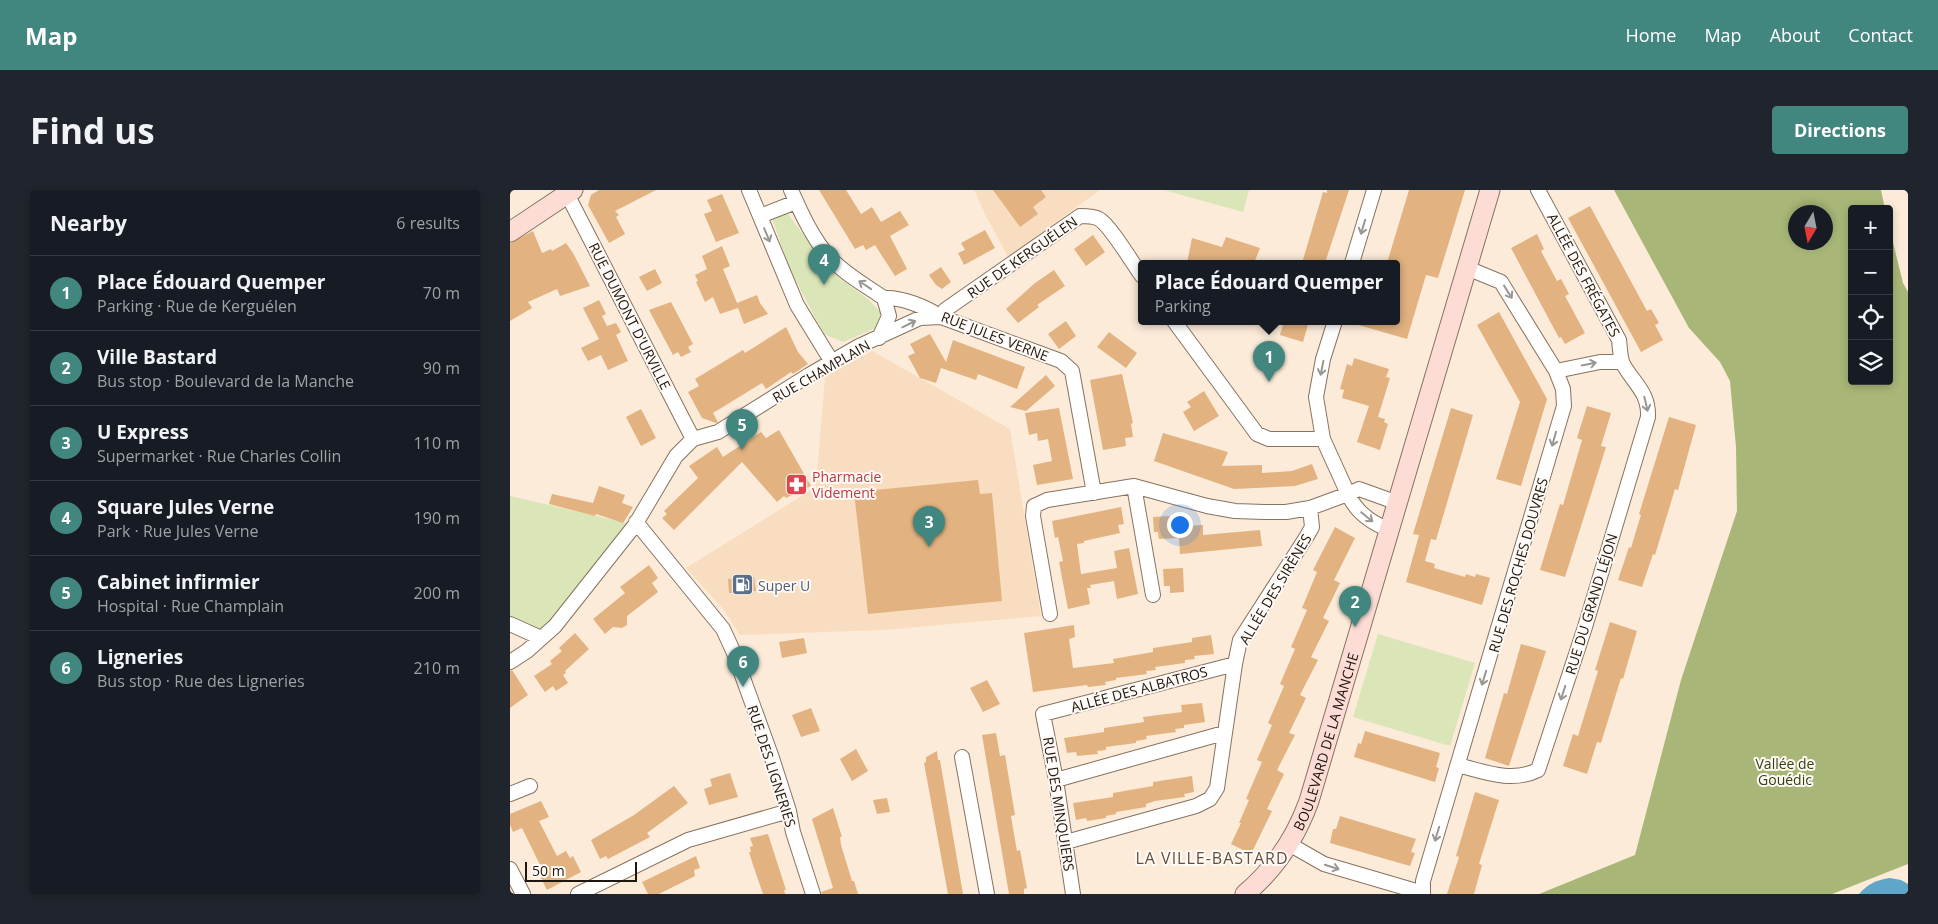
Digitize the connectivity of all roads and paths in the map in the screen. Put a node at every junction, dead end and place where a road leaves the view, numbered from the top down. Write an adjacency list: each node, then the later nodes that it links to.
1 (748, 190): 7 (street)
2 (1374, 190): 9 (street, one-way to 9)
3 (1490, 190): 10 (street, BOULEVARD DE LA MANCHE)
4 (1538, 190): 18 (street, ALLÉE DES FRÉGATES)
5 (569, 191): 8 (street); 20 (street, RUE DUMONT D'URVILLE)
6 (794, 196): 7 (street); 12 (street, RUE JULES VERNE, one-way to 6)
7 (760, 216): 17 (street, one-way to 17)
8 (510, 232)
9 (1353, 260)
10 (1468, 268): 19 (street, RUE DES ROCHES DOUVRES, one-way to 19); 25 (street, BOULEVARD DE LA MANCHE)
11 (1138, 270): 13 (street, RUE DE KERGUÉLEN)
12 (884, 298): 13 (street, RUE JULES VERNE); 16 (street)
13 (941, 317): 16 (street, RUE CHAMPLAIN, one-way to 13); 23 (street, RUE JULES VERNE)
14 (1177, 325): 21 (street)
15 (1334, 325): 21 (street, one-way to 21)
16 (879, 338): 17 (street, RUE CHAMPLAIN)
17 (832, 362): 20 (street, RUE CHAMPLAIN)
18 (1622, 362): 19 (street, one-way to 18); 38 (street, RUE DU GRAND LÉJON, one-way to 38)
19 (1556, 371): 38 (street, RUE DES ROCHES DOUVRES, one-way to 38)
20 (692, 439): 27 (street)
21 (1323, 439): 24 (street)
22 (1134, 486): 23 (street); 26 (street); 29 (street)
23 (1094, 492): 30 (street)
24 (1348, 494): 25 (street); 26 (street); 28 (street, one-way to 28)
25 (1398, 503): 28 (street, BOULEVARD DE LA MANCHE)
26 (1310, 508): 34 (street, ALLÉE DES SIRÈNES)
27 (636, 522): 32 (street); 42 (street, RUE DES LIGNERIES)
28 (1390, 530): 44 (street, BOULEVARD DE LA MANCHE)
29 (1153, 595)
30 (1050, 614)
31 (510, 624): 32 (street)
32 (541, 638): 33 (street)
33 (510, 662)
34 (1235, 664): 35 (street, ALLÉE DES ALBATROS); 36 (street, ALLÉE DES SIRÈNES)
35 (1043, 714): 39 (street, RUE DES MINQUIERS)
36 (1224, 733): 39 (street); 43 (street, ALLÉE DES SIRÈNES)
37 (962, 757): 49 (street)
38 (1458, 765): 52 (street, RUE DES ROCHES DOUVRES, one-way to 52)
39 (1056, 780): 43 (street, RUE DES MINQUIERS)
40 (530, 786): 41 (street)
41 (510, 794)
42 (789, 811): 47 (street); 48 (street, RUE DES LIGNERIES)
43 (1066, 842): 50 (street, RUE DES MINQUIERS)
44 (1289, 844): 51 (street, BOULEVARD DE LA MANCHE); 52 (street, RUE DES ROCHES DOUVRES, one-way to 52)
45 (510, 868): 46 (street)
46 (522, 894)
47 (578, 894)
48 (813, 894)
49 (987, 894)
50 (1073, 894)
51 (1245, 894)
52 (1423, 894)

